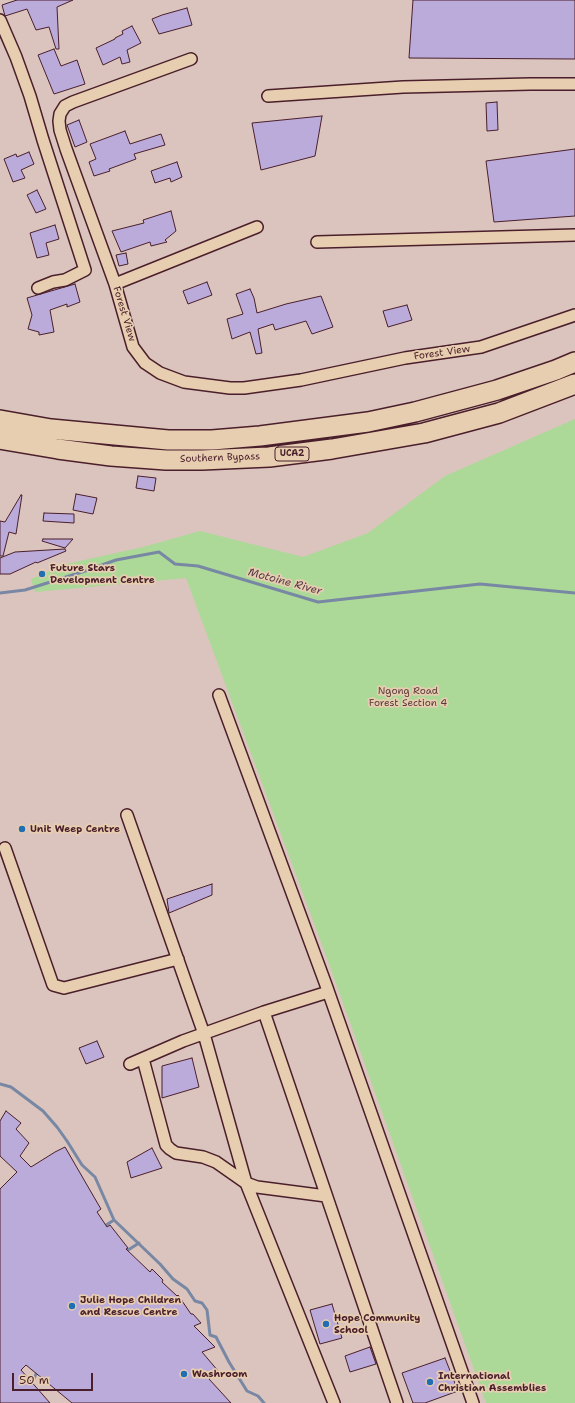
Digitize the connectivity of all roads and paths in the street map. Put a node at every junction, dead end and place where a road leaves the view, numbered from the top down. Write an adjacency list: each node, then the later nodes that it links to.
1 (0, 20): 9 (street)
2 (191, 59): 8 (street, Forest View)
3 (575, 84): 4 (street)
4 (268, 96)
5 (257, 227): 8 (street)
6 (575, 234): 7 (street)
7 (317, 242)
8 (115, 284): 10 (street, Forest View)
9 (38, 288)
10 (575, 315)
11 (575, 362): 13 (highway, Southern Bypass / UCA2)
12 (575, 384): 14 (highway, Southern Bypass / UCA2)
13 (0, 420)
14 (0, 439)
15 (219, 695): 19 (street)
16 (127, 815): 18 (street)
17 (5, 848): 18 (street)
18 (178, 959): 21 (street)
19 (328, 992): 20 (street); 28 (street)
20 (264, 1012): 21 (street); 25 (street)
21 (204, 1034): 22 (street); 24 (street)
22 (143, 1059): 23 (street); 24 (street)
23 (130, 1064)
24 (246, 1182): 25 (street); 26 (street)
25 (326, 1196): 27 (street)
26 (334, 1403)
27 (397, 1403)
28 (473, 1403)

